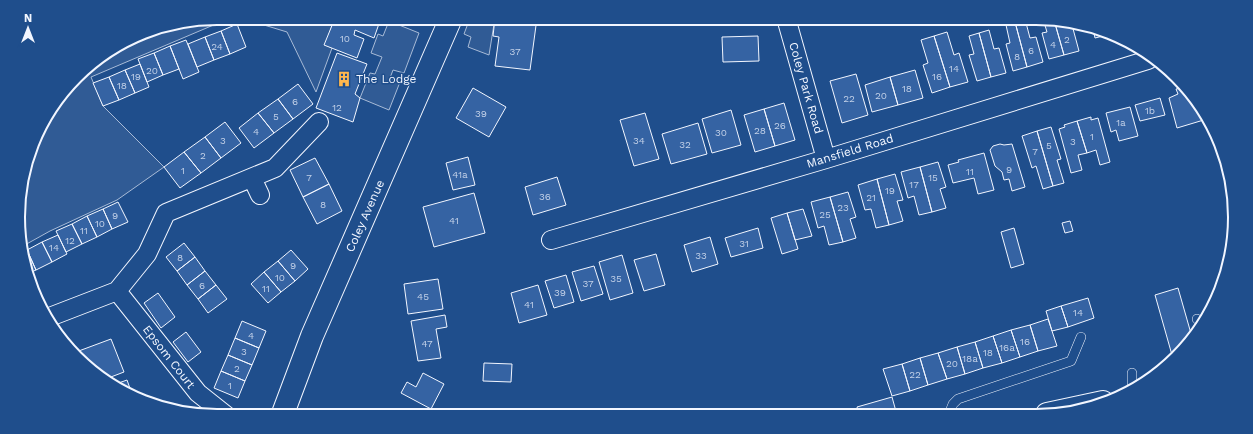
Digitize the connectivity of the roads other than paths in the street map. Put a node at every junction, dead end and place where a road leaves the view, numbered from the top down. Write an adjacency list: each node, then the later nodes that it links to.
1 (448, 25): 15 (street, Coley Avenue)
2 (788, 25): 5 (street, Coley Park Road)
3 (1148, 60): 5 (street, Mansfield Road)
4 (319, 122): 6 (street)
5 (826, 159): 8 (street, Mansfield Road)
6 (252, 178): 7 (street); 9 (street)
7 (260, 196)
8 (551, 240)
9 (117, 291): 10 (street); 14 (street, Epsom Court)
10 (53, 316)
11 (1081, 337): 16 (lane)
12 (1132, 373): 13 (lane)
13 (1132, 383)
14 (218, 409)
15 (285, 409)
16 (951, 409)

